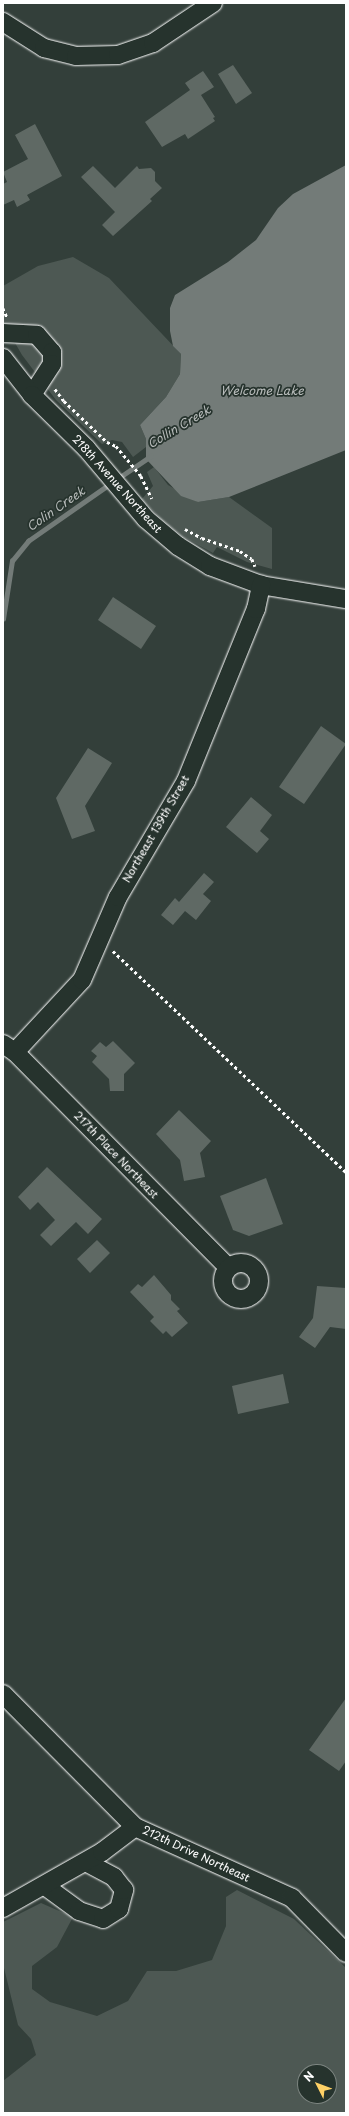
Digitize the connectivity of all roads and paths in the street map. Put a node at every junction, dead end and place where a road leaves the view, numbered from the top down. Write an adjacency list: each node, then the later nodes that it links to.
1 (213, 3): 2 (street)
2 (3, 22)
3 (3, 333): 5 (street)
4 (3, 358): 5 (street, 218th Avenue Northeast)
5 (32, 395): 9 (street, 218th Avenue Northeast)
6 (125, 455): 7 (path)
7 (155, 502)
8 (182, 527): 9 (path)
9 (260, 585): 10 (street, 218th Avenue Northeast); 11 (street, Northeast 139th Street)
10 (346, 599)
11 (99, 938): 12 (street, Northeast 139th Street); 13 (path)
12 (9, 1048): 14 (street, 217th Place Northeast)
13 (346, 1172)
14 (228, 1267)
15 (3, 1694): 16 (street, 212th Drive Northeast)
16 (135, 1826): 17 (street); 20 (street, 212th Drive Northeast)
17 (86, 1862): 18 (street); 18 (street)
18 (45, 1886): 19 (street)
19 (3, 1908)
20 (346, 1953)

